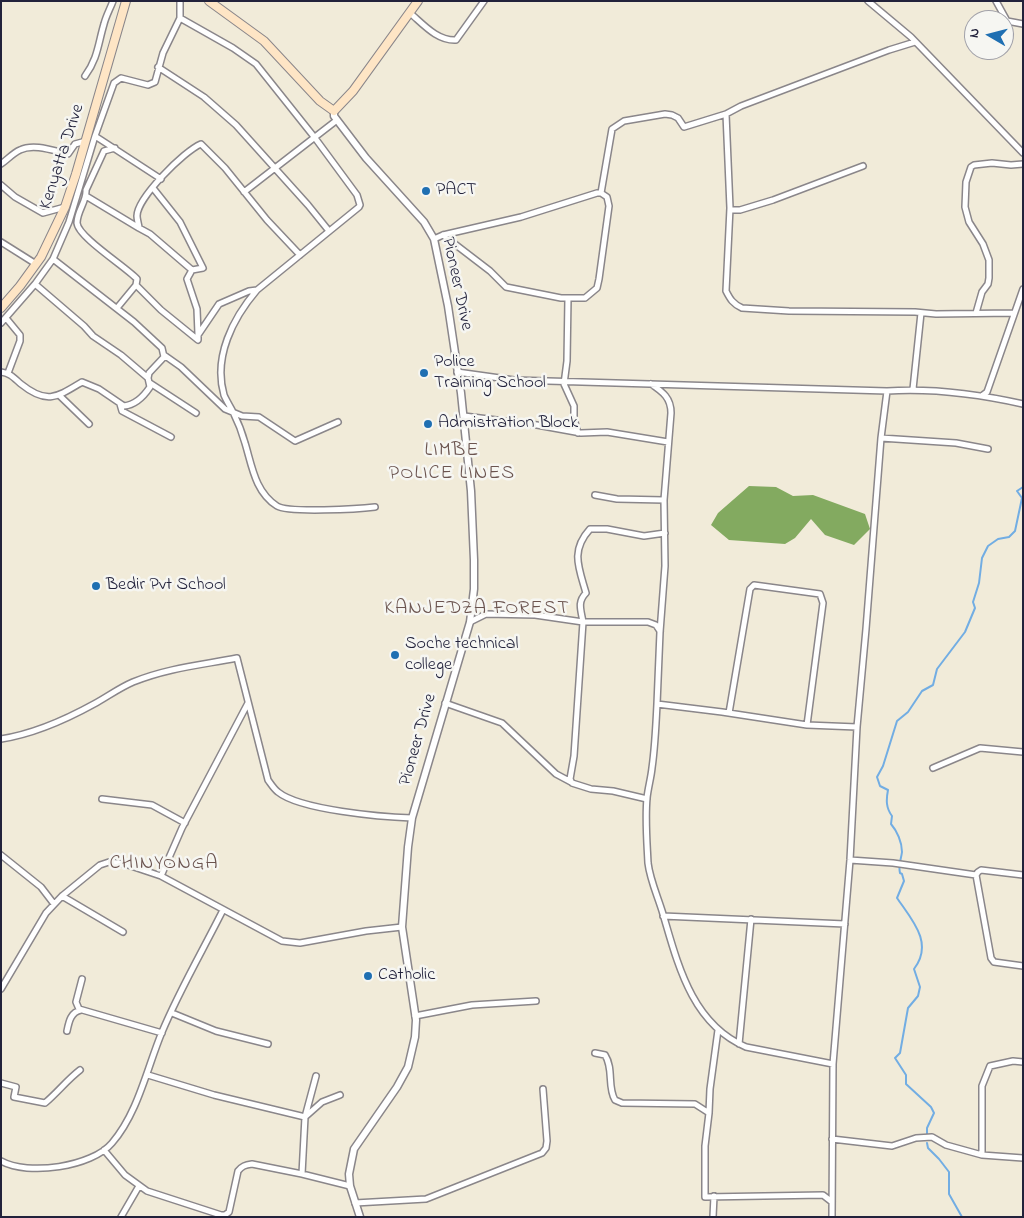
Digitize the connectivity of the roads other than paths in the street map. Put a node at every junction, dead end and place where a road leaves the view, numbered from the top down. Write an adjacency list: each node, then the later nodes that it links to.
1 (113, 1): 14 (street)
2 (126, 1): 20 (main road, Kenyatta Drive)
3 (180, 1): 10 (street)
4 (210, 1): 15 (main road)
5 (418, 1): 9 (main road)
6 (484, 1): 9 (street)
7 (868, 1): 12 (street)
8 (996, 1): 11 (street)
9 (410, 13): 15 (main road)
10 (180, 18): 13 (street); 19 (street)
11 (1023, 24)
12 (914, 42): 16 (street); 22 (street)
13 (158, 67): 18 (street); 26 (street)
14 (85, 76)
15 (334, 111): 17 (street, Pioneer Drive)
16 (726, 114): 31 (street); 34 (street)
17 (337, 120): 19 (street); 38 (street, Pioneer Drive)
18 (95, 136): 21 (street); 41 (street)
19 (315, 138): 26 (street); 36 (street)
20 (86, 141): 23 (street); 33 (main road, Kenyatta Drive)
21 (114, 148): 27 (street); 32 (street)
22 (1022, 150)
23 (1, 164)
24 (1023, 164): 52 (street)
25 (863, 166): 34 (street)
26 (275, 169): 30 (street); 36 (street)
27 (160, 179): 29 (street); 30 (street)
28 (1, 186): 33 (street)
29 (153, 188): 35 (street); 43 (street)
30 (244, 192): 40 (street)
31 (601, 193): 37 (street); 48 (street)
32 (86, 196): 35 (street); 45 (street)
33 (65, 207): 42 (main road, Kenyatta Drive)
34 (730, 210): 51 (street)
35 (140, 228): 43 (street)
36 (329, 231): 40 (street)
37 (443, 235): 38 (street); 48 (street)
38 (434, 239): 60 (street, Pioneer Drive)
39 (1, 242): 42 (street)
40 (300, 255): 47 (street)
41 (53, 258): 44 (street); 50 (street)
42 (36, 264): 49 (main road, Kenyatta Drive)
43 (192, 270): 56 (street)
44 (35, 284): 54 (street); 61 (street)
45 (136, 285): 50 (street); 56 (street)
46 (1023, 289): 53 (street)
47 (257, 290): 56 (street); 70 (street)
48 (568, 298): 62 (street)
49 (3, 303)
50 (117, 308): 57 (street)
51 (921, 313): 52 (street); 64 (street)
52 (976, 313): 53 (street)
53 (1013, 313): 66 (street)
54 (6, 318): 55 (street); 59 (street)
55 (1, 323)
56 (198, 335)
57 (164, 356): 61 (street); 70 (street)
58 (1, 372): 59 (street)
59 (8, 372): 67 (street)
60 (457, 372): 62 (street); 72 (street, Pioneer Drive)
61 (149, 381): 68 (street); 71 (street)
62 (566, 381): 63 (street); 75 (street)
63 (651, 384): 65 (street); 78 (street)
64 (913, 389): 65 (street); 66 (street)
65 (887, 391): 77 (street)
66 (983, 395): 69 (street)
67 (60, 396): 68 (street); 74 (street)
68 (120, 404): 76 (street)
69 (1023, 404)
70 (233, 413): 73 (street); 82 (street)
71 (196, 414)
72 (464, 416): 75 (street); 84 (street, Pioneer Drive)
73 (338, 422)
74 (89, 424)
75 (578, 433): 78 (street)
76 (171, 437)
77 (881, 438): 79 (street); 92 (street)
78 (668, 442): 81 (street)
79 (988, 449)
80 (595, 495): 81 (street)
81 (664, 500): 83 (street)
82 (375, 507)
83 (665, 533): 85 (street); 86 (street)
84 (470, 622): 85 (street); 88 (street, Pioneer Drive)
85 (583, 622): 86 (street); 96 (street)
86 (660, 632): 89 (street)
87 (248, 702): 93 (street); 99 (street); 100 (street)
88 (445, 704): 96 (street); 99 (street, Pioneer Drive)
89 (657, 704): 90 (street); 98 (street)
90 (729, 713): 91 (street); 91 (street)
91 (808, 725): 92 (street)
92 (857, 727): 102 (street)
93 (1, 739)
94 (1023, 752): 95 (street)
95 (933, 768)
96 (572, 783): 98 (street)
97 (102, 799): 100 (street)
98 (647, 799): 109 (street)
99 (412, 818): 112 (street, Pioneer Drive)
100 (184, 823): 105 (street)
101 (1, 855): 107 (street)
102 (850, 860): 103 (street); 111 (street)
103 (976, 875): 104 (street); 114 (street)
104 (1023, 875)
105 (161, 876): 106 (street); 108 (street)
106 (62, 896): 107 (street); 113 (street)
107 (54, 904): 116 (street)
108 (223, 910): 112 (street); 119 (street)
109 (663, 916): 110 (street); 121 (street)
110 (751, 919): 111 (street); 125 (street)
111 (844, 924): 128 (street)
112 (402, 927): 120 (street, Pioneer Drive)
113 (123, 932)
114 (1023, 966)
115 (82, 979): 118 (street)
116 (1, 989)
117 (536, 1001): 120 (street)
118 (82, 1010): 122 (street); 123 (street)
119 (172, 1012): 123 (street); 124 (street)
120 (415, 1016): 144 (street, Pioneer Drive)
121 (718, 1030): 125 (street); 135 (street)
122 (67, 1031)
123 (162, 1033): 130 (street)
124 (268, 1044)
125 (740, 1044): 128 (street)
126 (595, 1053): 135 (street)
127 (1023, 1062): 139 (street)
128 (833, 1064): 137 (street)
129 (80, 1070): 132 (street)
130 (148, 1075): 136 (street); 138 (street)
131 (316, 1076): 136 (street)
132 (1, 1083)
133 (544, 1089): 147 (street)
134 (340, 1095): 136 (street)
135 (709, 1113): 145 (street)
136 (305, 1117): 142 (street)
137 (832, 1139): 139 (street); 146 (street)
138 (104, 1150): 141 (street); 143 (street)
139 (982, 1155): 140 (street)
140 (1023, 1158)
141 (1, 1161)
142 (302, 1174): 143 (street); 144 (street)
143 (139, 1186): 148 (street)
144 (350, 1186): 147 (street, Pioneer Drive)
145 (714, 1196): 146 (street); 150 (street)
146 (832, 1202): 151 (street)
147 (355, 1203): 149 (street, Pioneer Drive)
148 (121, 1217)
149 (360, 1217)
150 (713, 1217)
151 (832, 1217)

